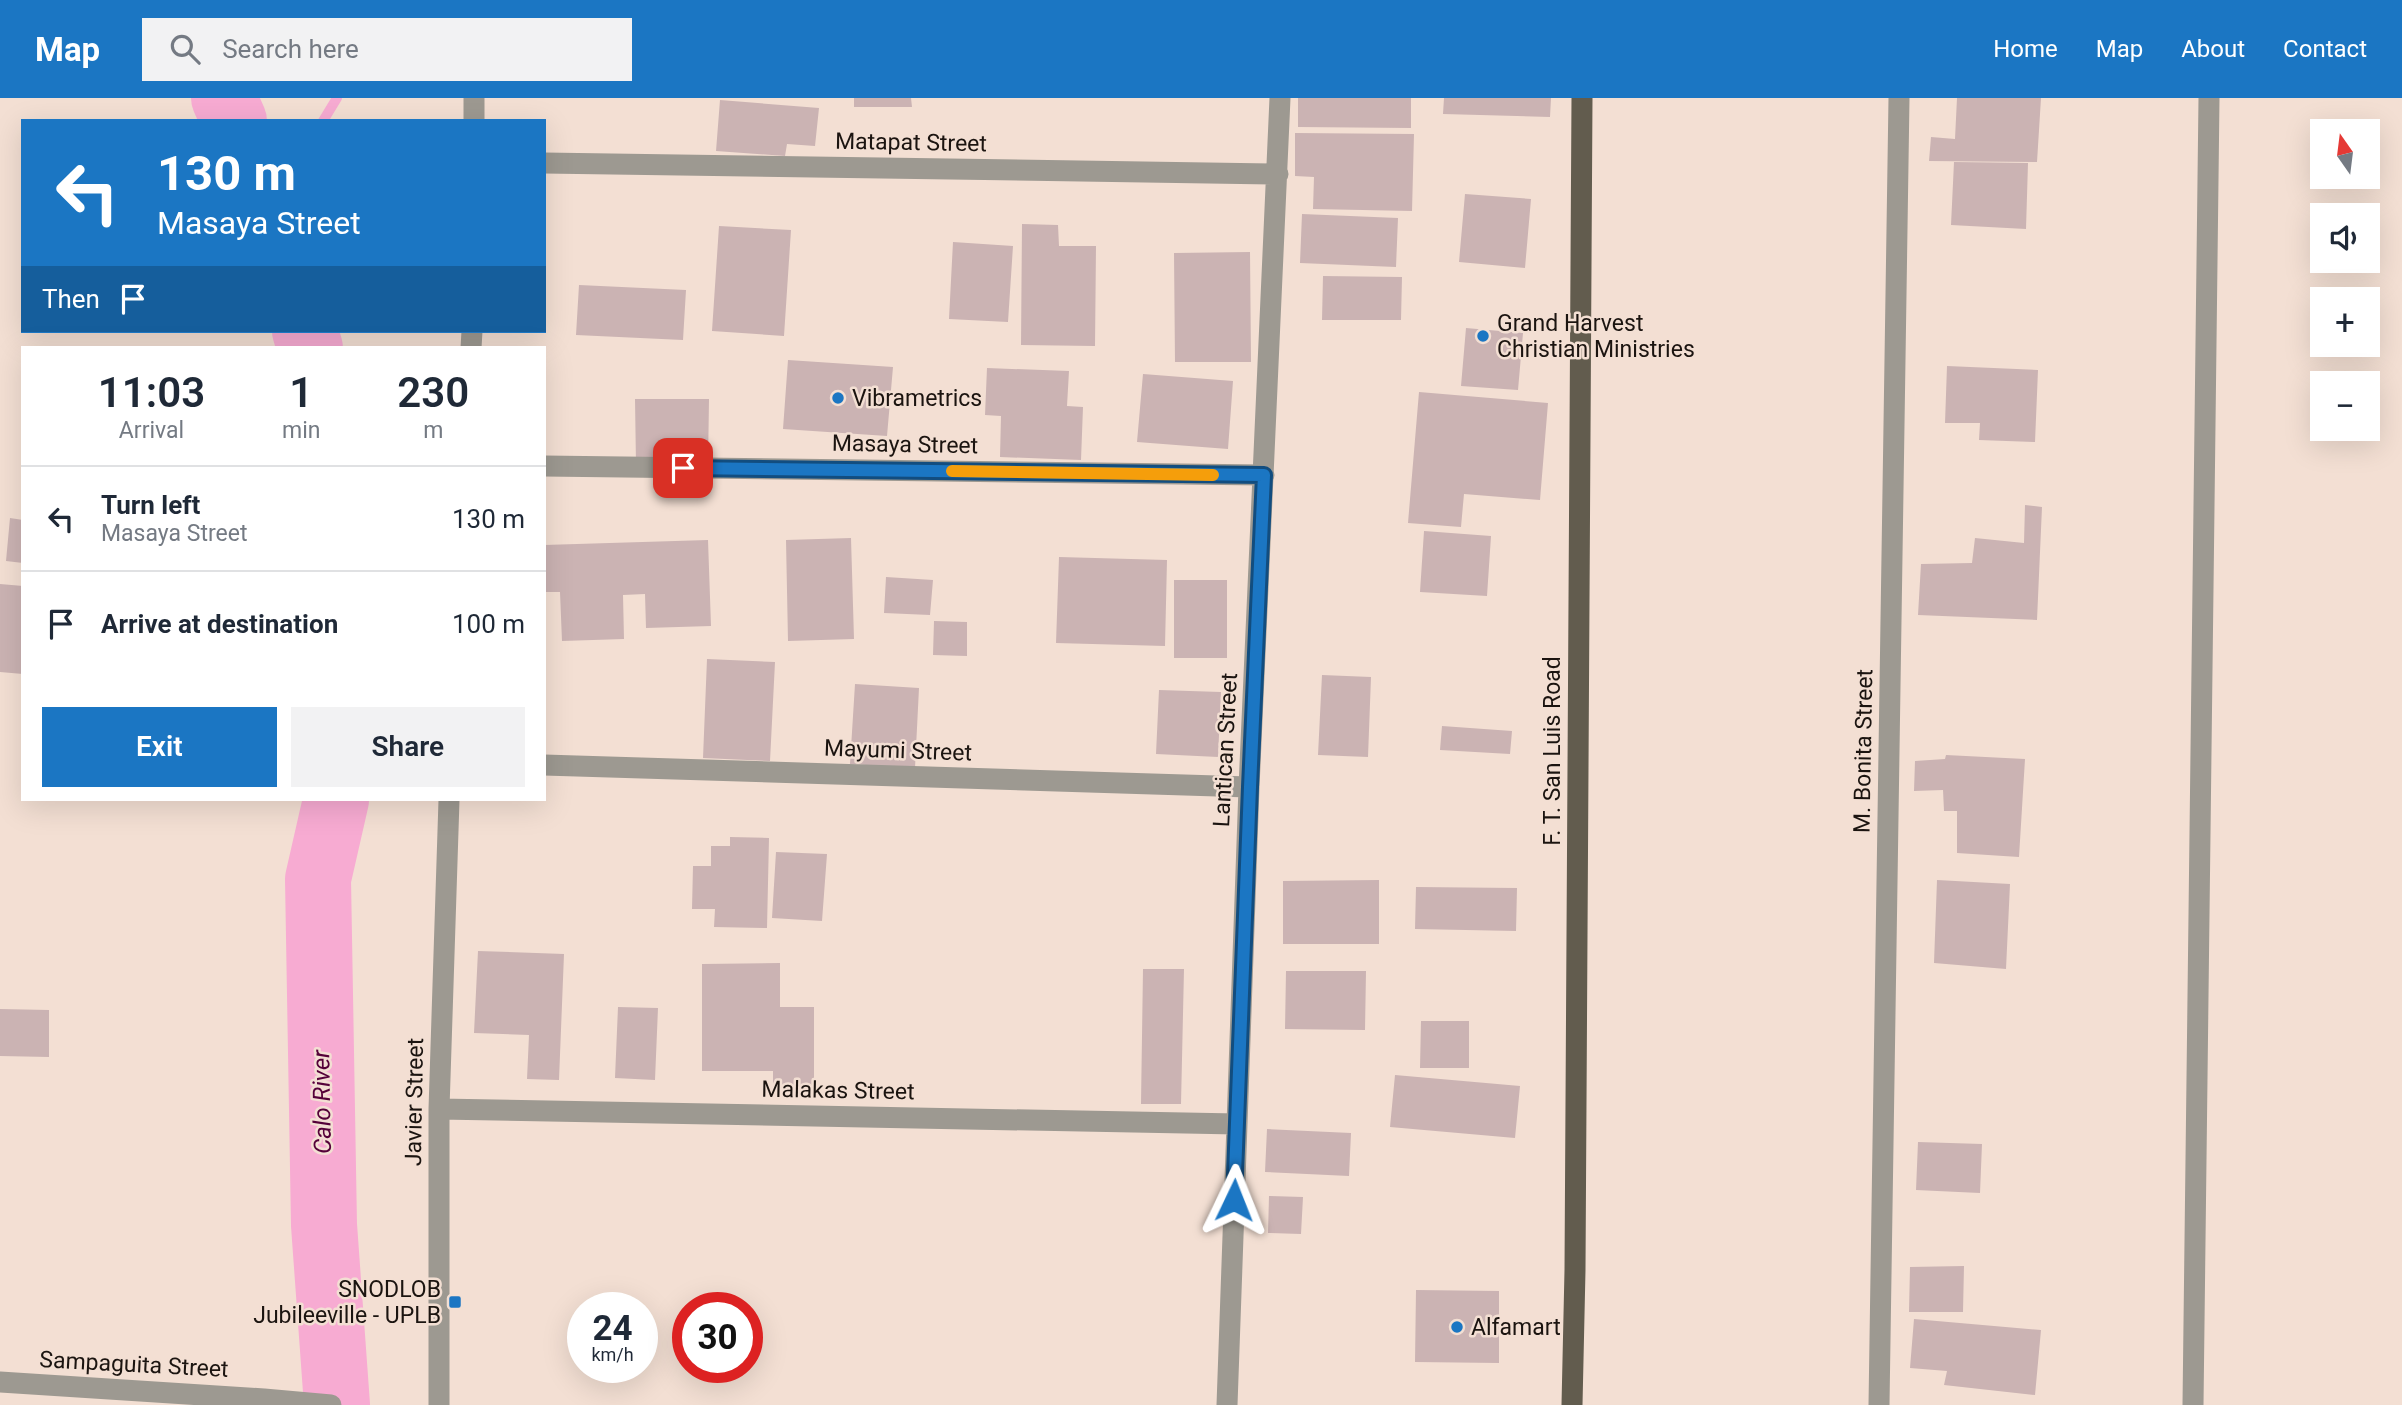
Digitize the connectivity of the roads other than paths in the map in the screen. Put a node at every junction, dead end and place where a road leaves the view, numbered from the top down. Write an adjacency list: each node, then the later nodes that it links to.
1 (474, 98): 6 (street)
2 (1280, 98): 8 (street, Lantican Street)
3 (1582, 98): 20 (main road, F. T. San Luis Road)
4 (1899, 98): 21 (street, M. Bonita Street)
5 (2209, 98): 22 (street)
6 (474, 119)
7 (546, 163): 8 (street, Matapat Street)
8 (1278, 174): 10 (street, Lantican Street)
9 (546, 466): 10 (street, Masaya Street)
10 (1264, 475): 12 (street, Lantican Street)
11 (546, 765): 12 (street, Mayumi Street)
12 (1250, 787): 15 (street, Lantican Street)
13 (449, 801): 14 (street, Javier Street)
14 (439, 1110): 15 (street, Malakas Street); 18 (street, Javier Street)
15 (1237, 1124): 19 (street, Lantican Street)
16 (0, 1382): 17 (street, Sampaguita Street)
17 (331, 1405)
18 (439, 1405)
19 (1227, 1405)
20 (1572, 1405)
21 (1879, 1405)
22 (2193, 1405)

